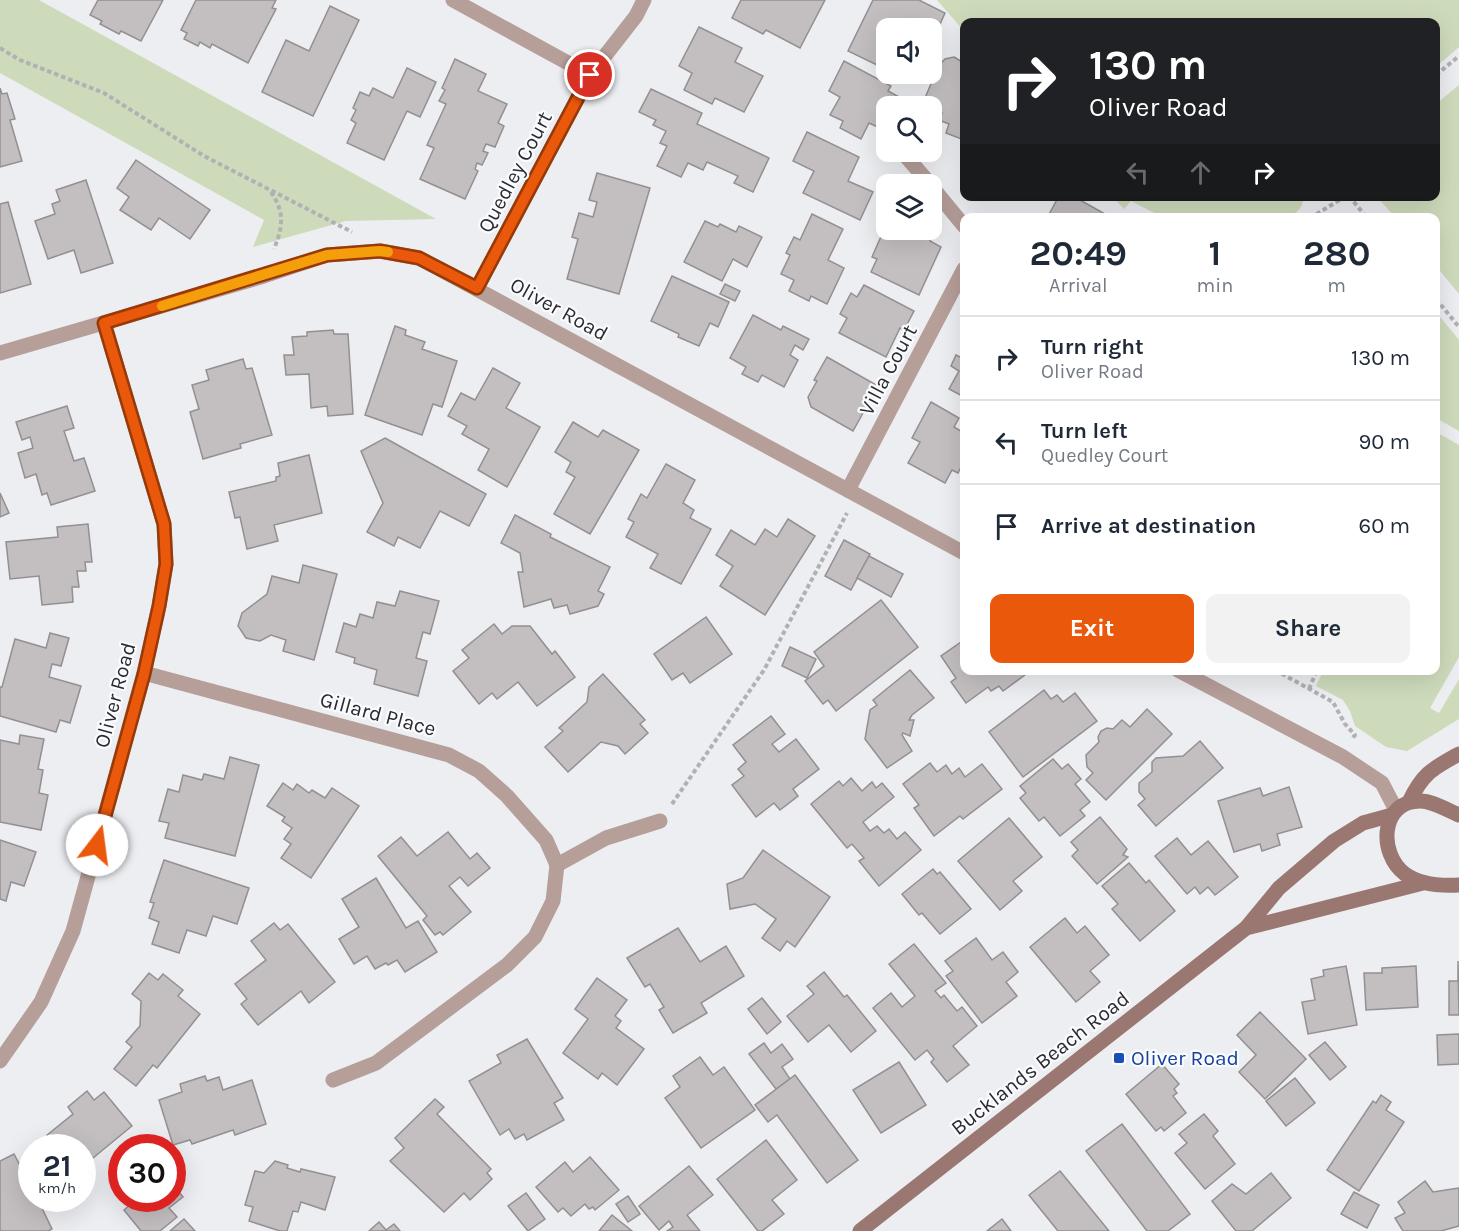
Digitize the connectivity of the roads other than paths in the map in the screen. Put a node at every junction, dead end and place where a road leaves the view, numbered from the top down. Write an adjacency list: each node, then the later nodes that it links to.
1 (453, 0): 3 (street)
2 (644, 0): 3 (street, Quedley Court)
3 (590, 75): 9 (street, Quedley Court)
4 (911, 162): 5 (street)
5 (921, 174)
6 (942, 199): 7 (street)
7 (960, 221)
8 (960, 277): 12 (street, Villa Court)
9 (477, 288): 10 (street, Oliver Road); 12 (street, Oliver Road)
10 (104, 323): 11 (street, Oliver Road); 14 (street, Oliver Road)
11 (0, 353)
12 (853, 492): 13 (street, Oliver Road)
13 (960, 551)
14 (144, 674): 21 (street, Gillard Place); 25 (street, Oliver Road)
15 (1187, 675): 18 (street)
16 (1459, 754): 17 (main road)
17 (1410, 802): 18 (main road, Bucklands Beach Road); 19 (main road)
18 (1394, 813): 22 (main road); 24 (main road, Bucklands Beach Road)
19 (1459, 815)
20 (660, 821): 21 (street)
21 (557, 865): 26 (street)
22 (1423, 883): 23 (main road); 24 (main road, Bucklands Beach Road)
23 (1459, 885)
24 (1246, 928): 27 (main road, Bucklands Beach Road)
25 (0, 1061)
26 (333, 1080)
27 (860, 1231)

